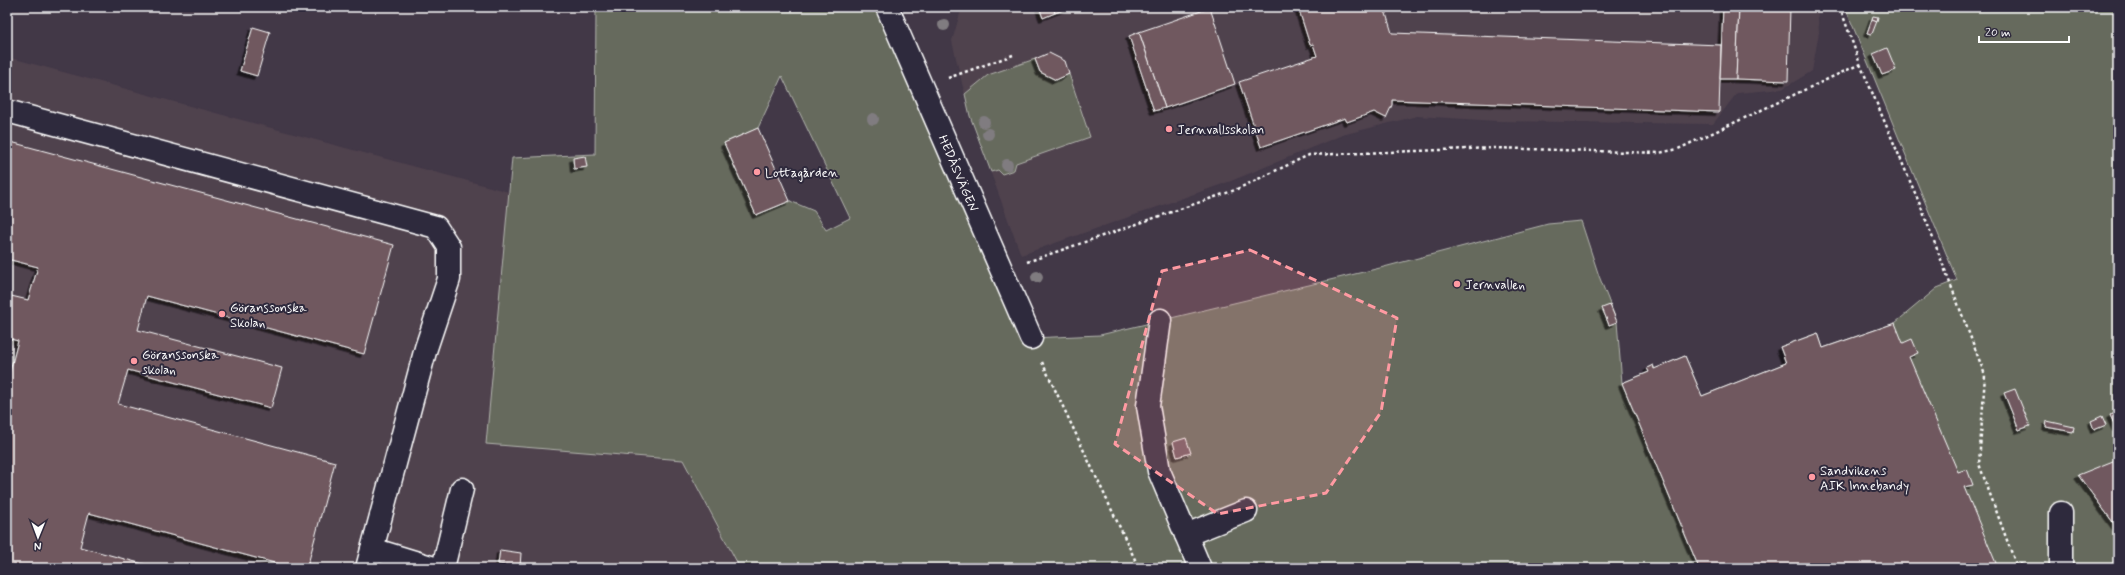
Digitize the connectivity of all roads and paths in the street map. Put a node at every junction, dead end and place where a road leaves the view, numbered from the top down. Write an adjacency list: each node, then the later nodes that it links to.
1 (887, 7): 7 (street, HEDÅSVÄGEN)
2 (1840, 7): 4 (path)
3 (1013, 55): 5 (path)
4 (1860, 64): 7 (path); 19 (path)
5 (943, 80)
6 (7, 111): 14 (street)
7 (1001, 271): 9 (street, HEDÅSVÄGEN)
8 (1160, 320): 13 (street)
9 (1031, 338): 17 (path)
10 (462, 489): 16 (street)
11 (1246, 511): 13 (street)
12 (2061, 513): 20 (street)
13 (1186, 535): 18 (street)
14 (370, 558): 15 (street)
15 (434, 568)
16 (443, 568)
17 (1139, 568)
18 (1200, 568)
19 (2029, 568)
20 (2061, 568)

